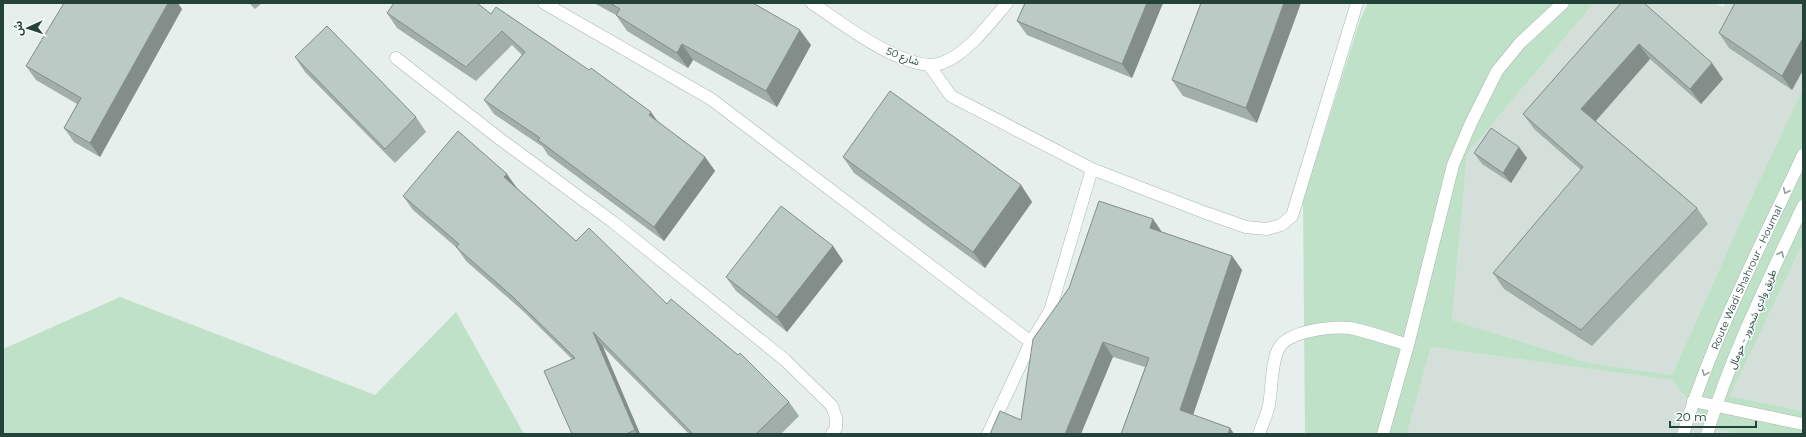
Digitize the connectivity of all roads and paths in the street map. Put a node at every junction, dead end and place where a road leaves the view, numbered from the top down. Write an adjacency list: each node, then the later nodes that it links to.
1 (544, 3): 11 (street)
2 (812, 3): 7 (street, شارع 50)
3 (1007, 3): 7 (street, شارع 50)
4 (1357, 3): 9 (street)
5 (1563, 3): 12 (street)
6 (396, 58): 16 (street)
7 (929, 65): 9 (street)
8 (1803, 155): 13 (street, Route Wadi Shahrour - Houmal, one-way to 13)
9 (1092, 169): 11 (street)
10 (1803, 206): 14 (street, طريق وادي شحرور - حومال, one-way to 10)
11 (1031, 342): 17 (street)
12 (1408, 345): 18 (street); 19 (street)
13 (1693, 401): 14 (street); 20 (street)
14 (1716, 406): 15 (street); 21 (street, طريق وادي شحرور - حومال)
15 (1803, 424)
16 (832, 434)
17 (988, 434)
18 (1259, 434)
19 (1383, 434)
20 (1683, 434)
21 (1707, 434)

